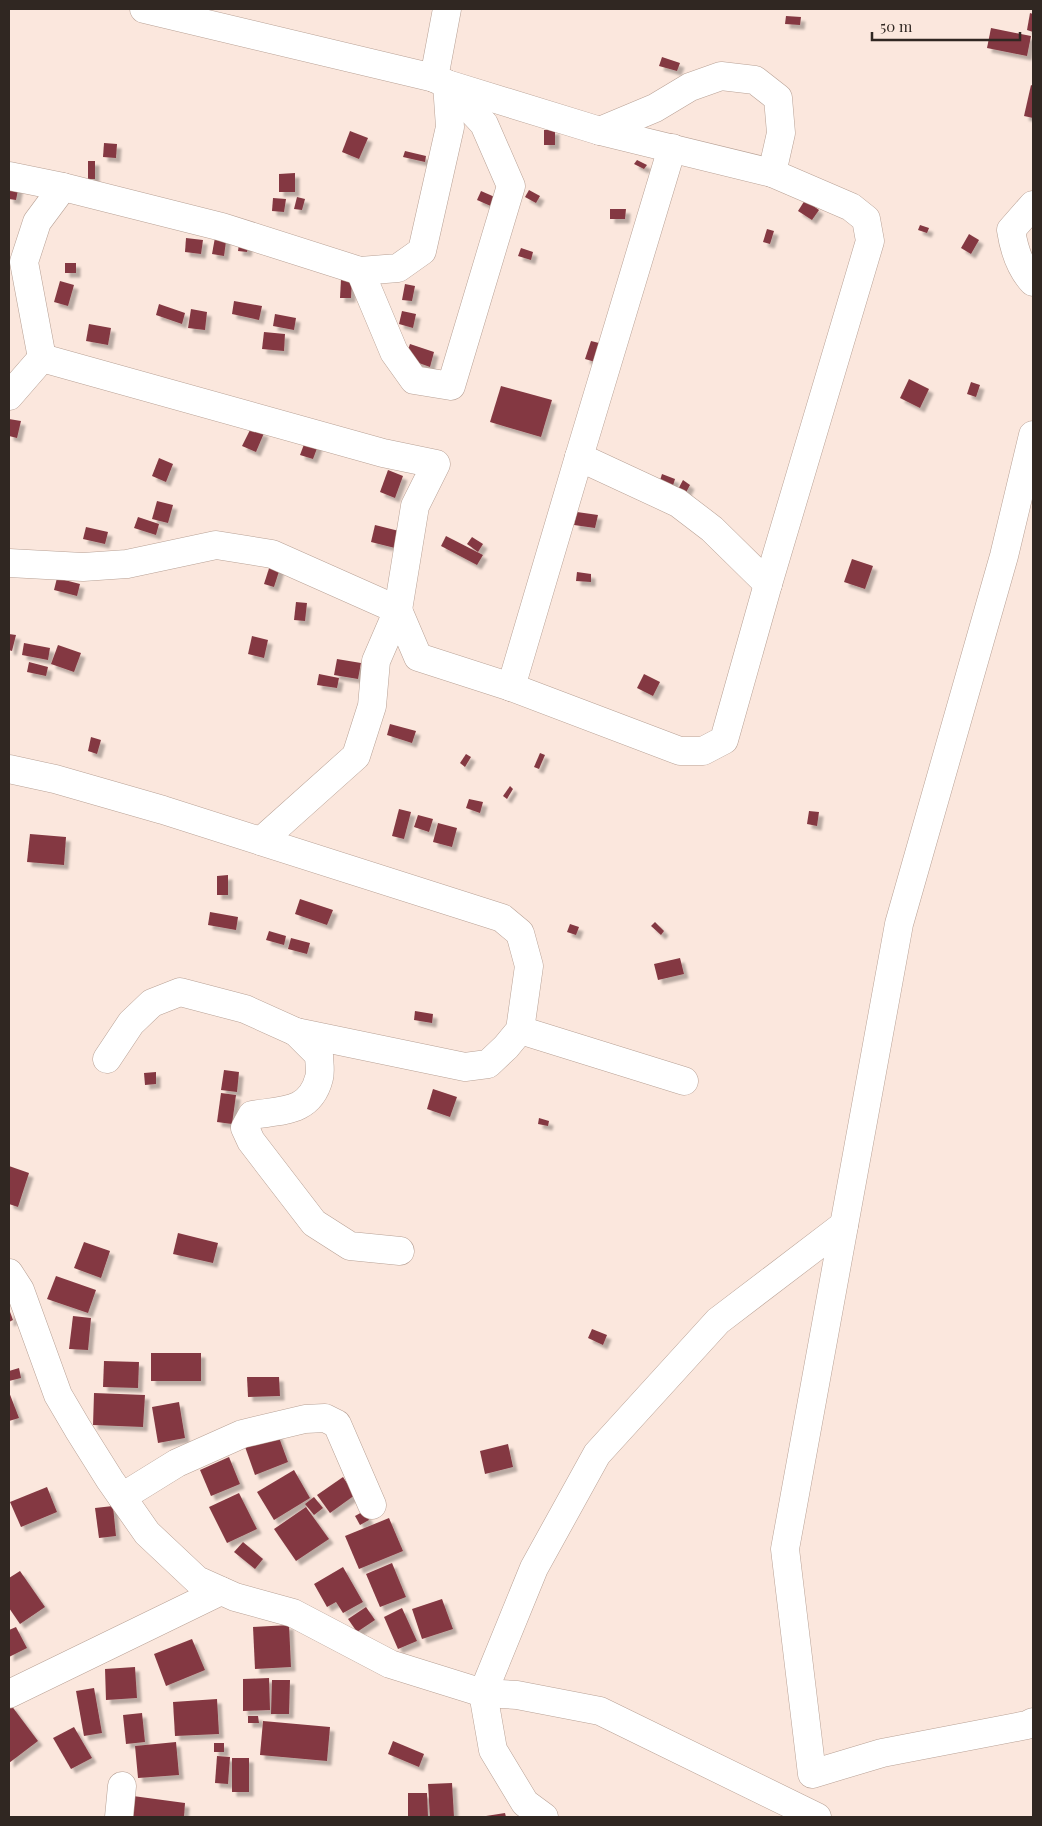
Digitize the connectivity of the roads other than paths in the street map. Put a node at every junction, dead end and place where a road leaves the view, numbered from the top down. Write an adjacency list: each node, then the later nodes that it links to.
1 (144, 9): 3 (street)
2 (447, 9): 3 (street)
3 (441, 81): 4 (street); 10 (street); 10 (street)
4 (600, 131): 5 (street); 6 (street)
5 (672, 148): 6 (street); 15 (street)
6 (772, 173): 17 (street)
7 (9, 176): 8 (street)
8 (63, 187): 10 (street); 12 (street)
9 (1033, 205): 11 (street)
10 (360, 270)
11 (1033, 282)
12 (42, 358): 13 (street); 18 (street)
13 (9, 396)
14 (1033, 435): 26 (street)
15 (578, 456): 17 (street); 19 (street)
16 (9, 563): 18 (street)
17 (768, 584): 19 (street)
18 (398, 610): 19 (street); 21 (street)
19 (512, 687)
20 (9, 769): 21 (street)
21 (261, 841): 22 (street)
22 (520, 1030): 23 (street); 25 (street)
23 (296, 1032): 24 (street); 27 (street)
24 (107, 1059)
25 (684, 1081)
26 (844, 1225): 33 (street); 35 (street)
27 (400, 1251)
28 (9, 1273): 29 (street)
29 (122, 1497): 30 (street); 31 (street)
30 (372, 1504)
31 (221, 1591): 32 (street); 33 (street)
32 (9, 1694)
33 (483, 1694): 38 (street); 39 (street)
34 (1033, 1722): 35 (street)
35 (812, 1774): 40 (street)
36 (122, 1786): 37 (street)
37 (119, 1817)
38 (544, 1817)
39 (818, 1817)
40 (823, 1817)

